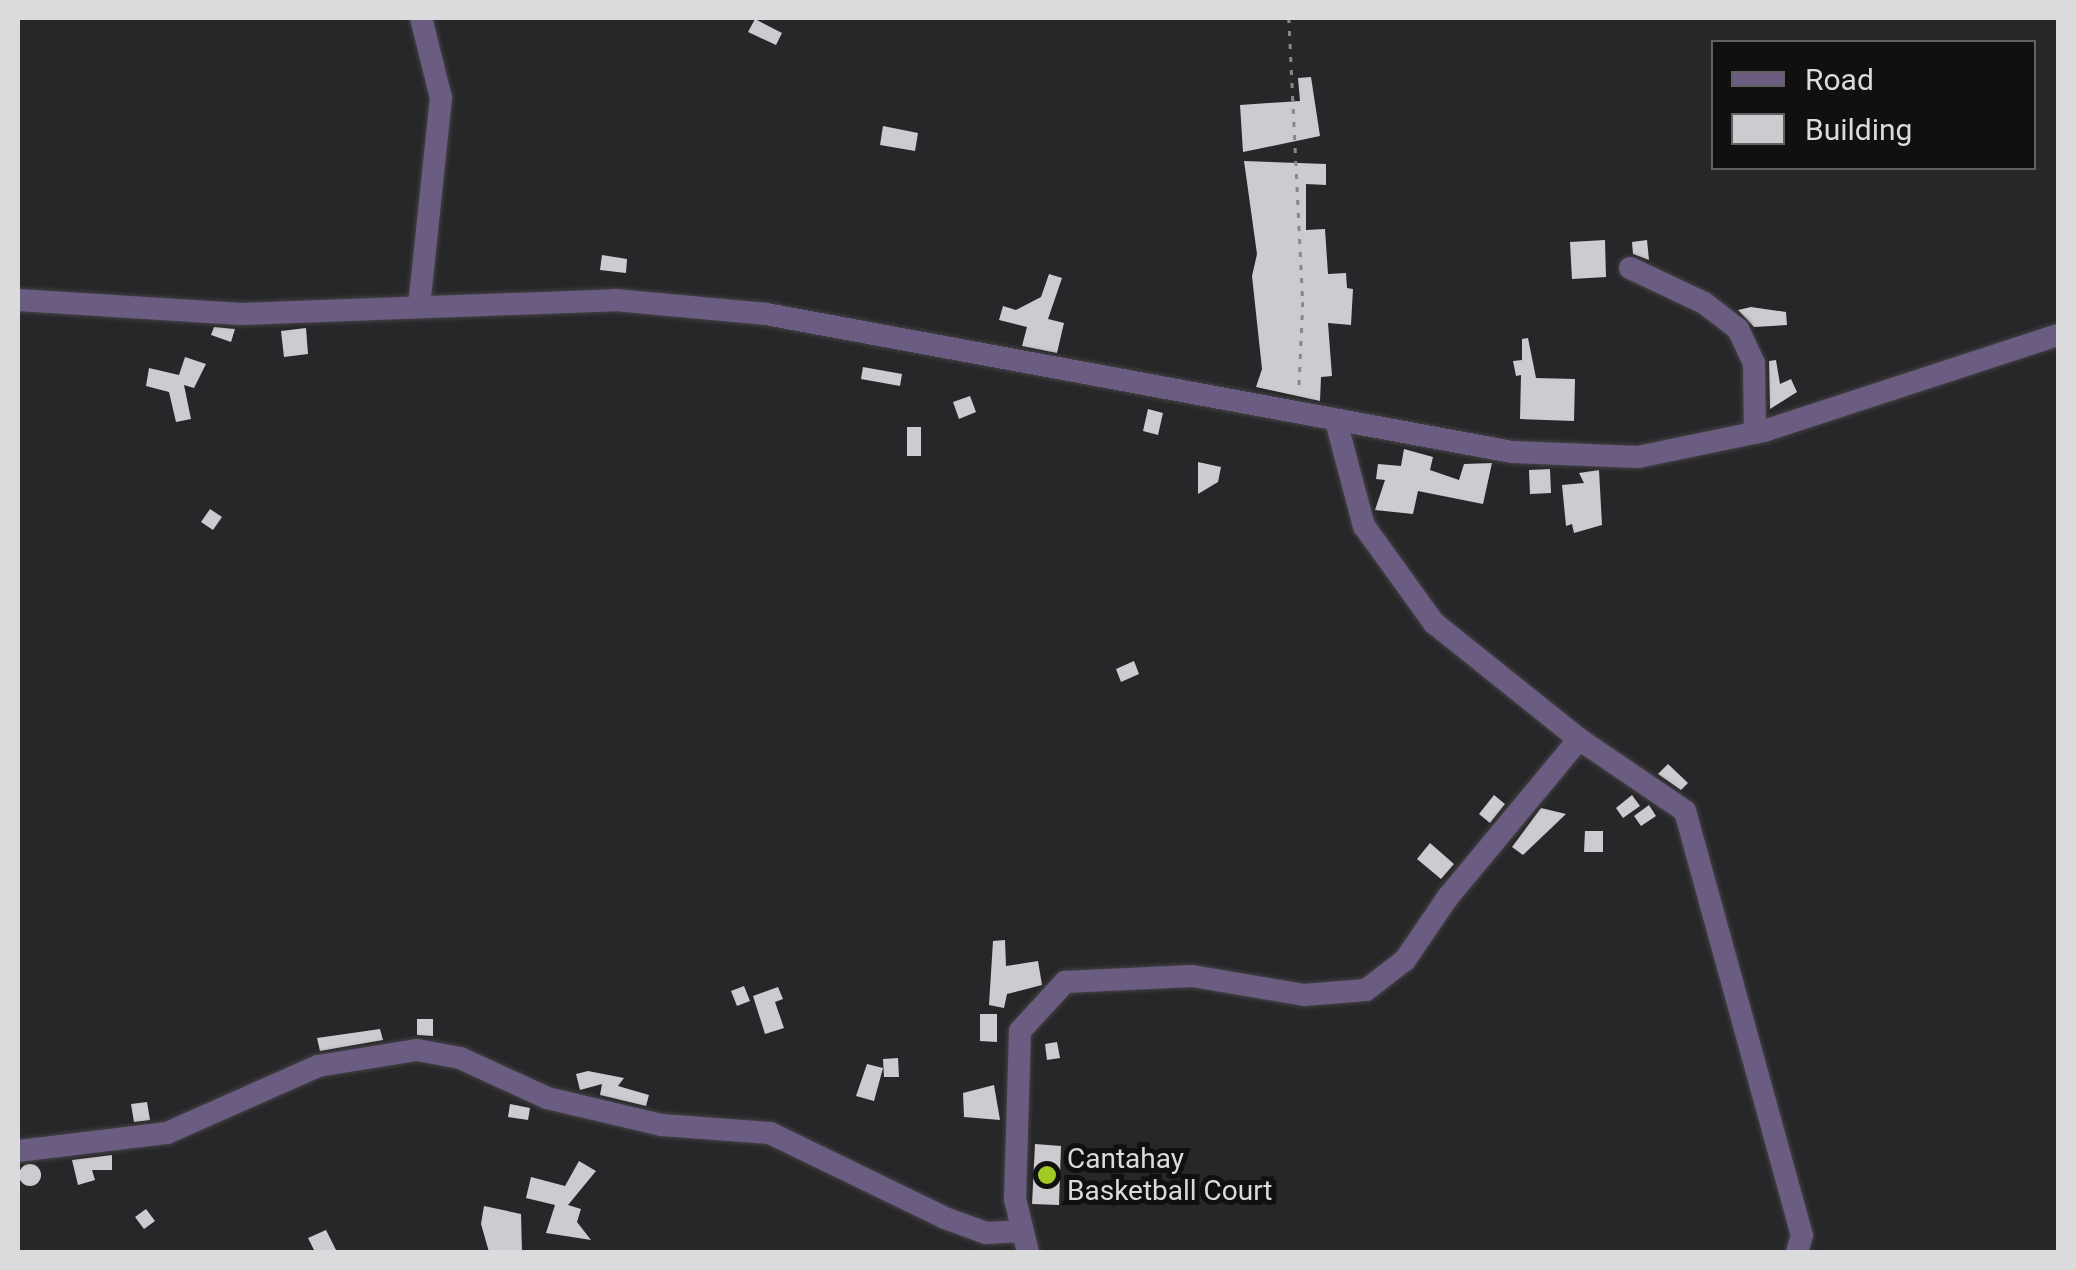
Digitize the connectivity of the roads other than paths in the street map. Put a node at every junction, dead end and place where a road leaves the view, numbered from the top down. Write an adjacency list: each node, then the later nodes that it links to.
1 (422, 18): 4 (street)
2 (1630, 268): 7 (street)
3 (18, 300): 4 (street)
4 (419, 307): 6 (street)
5 (2058, 335): 7 (street)
6 (1336, 421): 7 (street); 8 (street)
7 (1755, 432)
8 (1579, 738): 10 (street); 11 (street)
9 (18, 1151): 10 (street)
10 (1026, 1242)
11 (1796, 1252)

